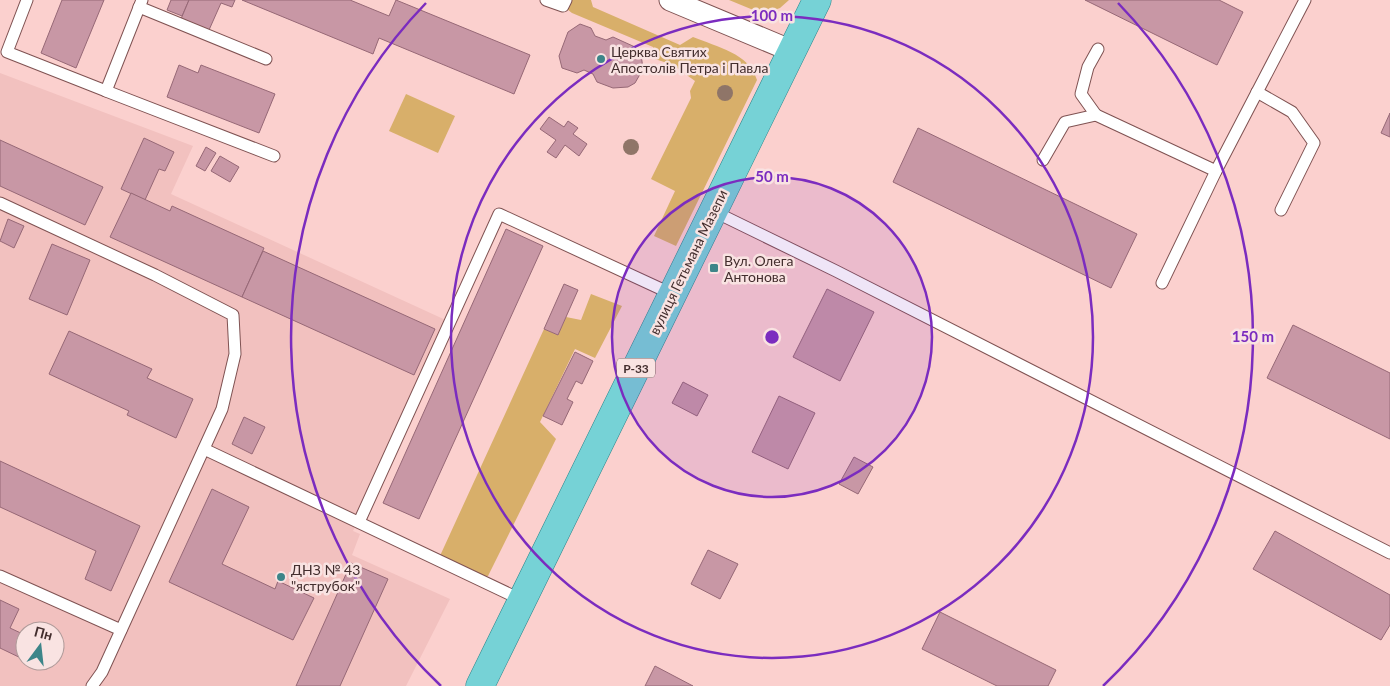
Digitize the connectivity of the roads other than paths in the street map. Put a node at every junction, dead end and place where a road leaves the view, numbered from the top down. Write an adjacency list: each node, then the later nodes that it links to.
1 (27, 0): 9 (lane)
2 (546, 0): 3 (lane)
3 (566, 0)
4 (670, 0): 10 (street)
5 (816, 0): 10 (main road, вулиця Гетьмана Мазепи / Р-33)
6 (1305, 0): 13 (lane)
7 (140, 3): 11 (lane); 12 (lane)
8 (1098, 49): 14 (lane)
9 (3, 50): 12 (lane)
10 (792, 51): 20 (main road, вулиця Гетьмана Мазепи / Р-33)
11 (266, 58)
12 (106, 91): 15 (lane)
13 (1257, 92): 17 (lane); 19 (lane)
14 (1096, 115): 16 (lane); 17 (lane)
15 (274, 156)
16 (1043, 160)
17 (1216, 171): 21 (lane)
18 (0, 203): 23 (lane)
19 (1281, 210)
20 (713, 211): 22 (main road, вулиця Гетьмана Мазепи / Р-33); 25 (lane)
21 (1162, 283)
22 (672, 294): 24 (lane); 27 (main road, вулиця Гетьмана Мазепи / Р-33)
23 (204, 449): 24 (lane); 28 (lane)
24 (358, 522): 27 (lane)
25 (1390, 553)
26 (0, 576): 28 (lane)
27 (522, 600): 30 (main road, вулиця Гетьмана Мазепи / Р-33)
28 (121, 630): 29 (lane)
29 (92, 686)
30 (480, 686)

